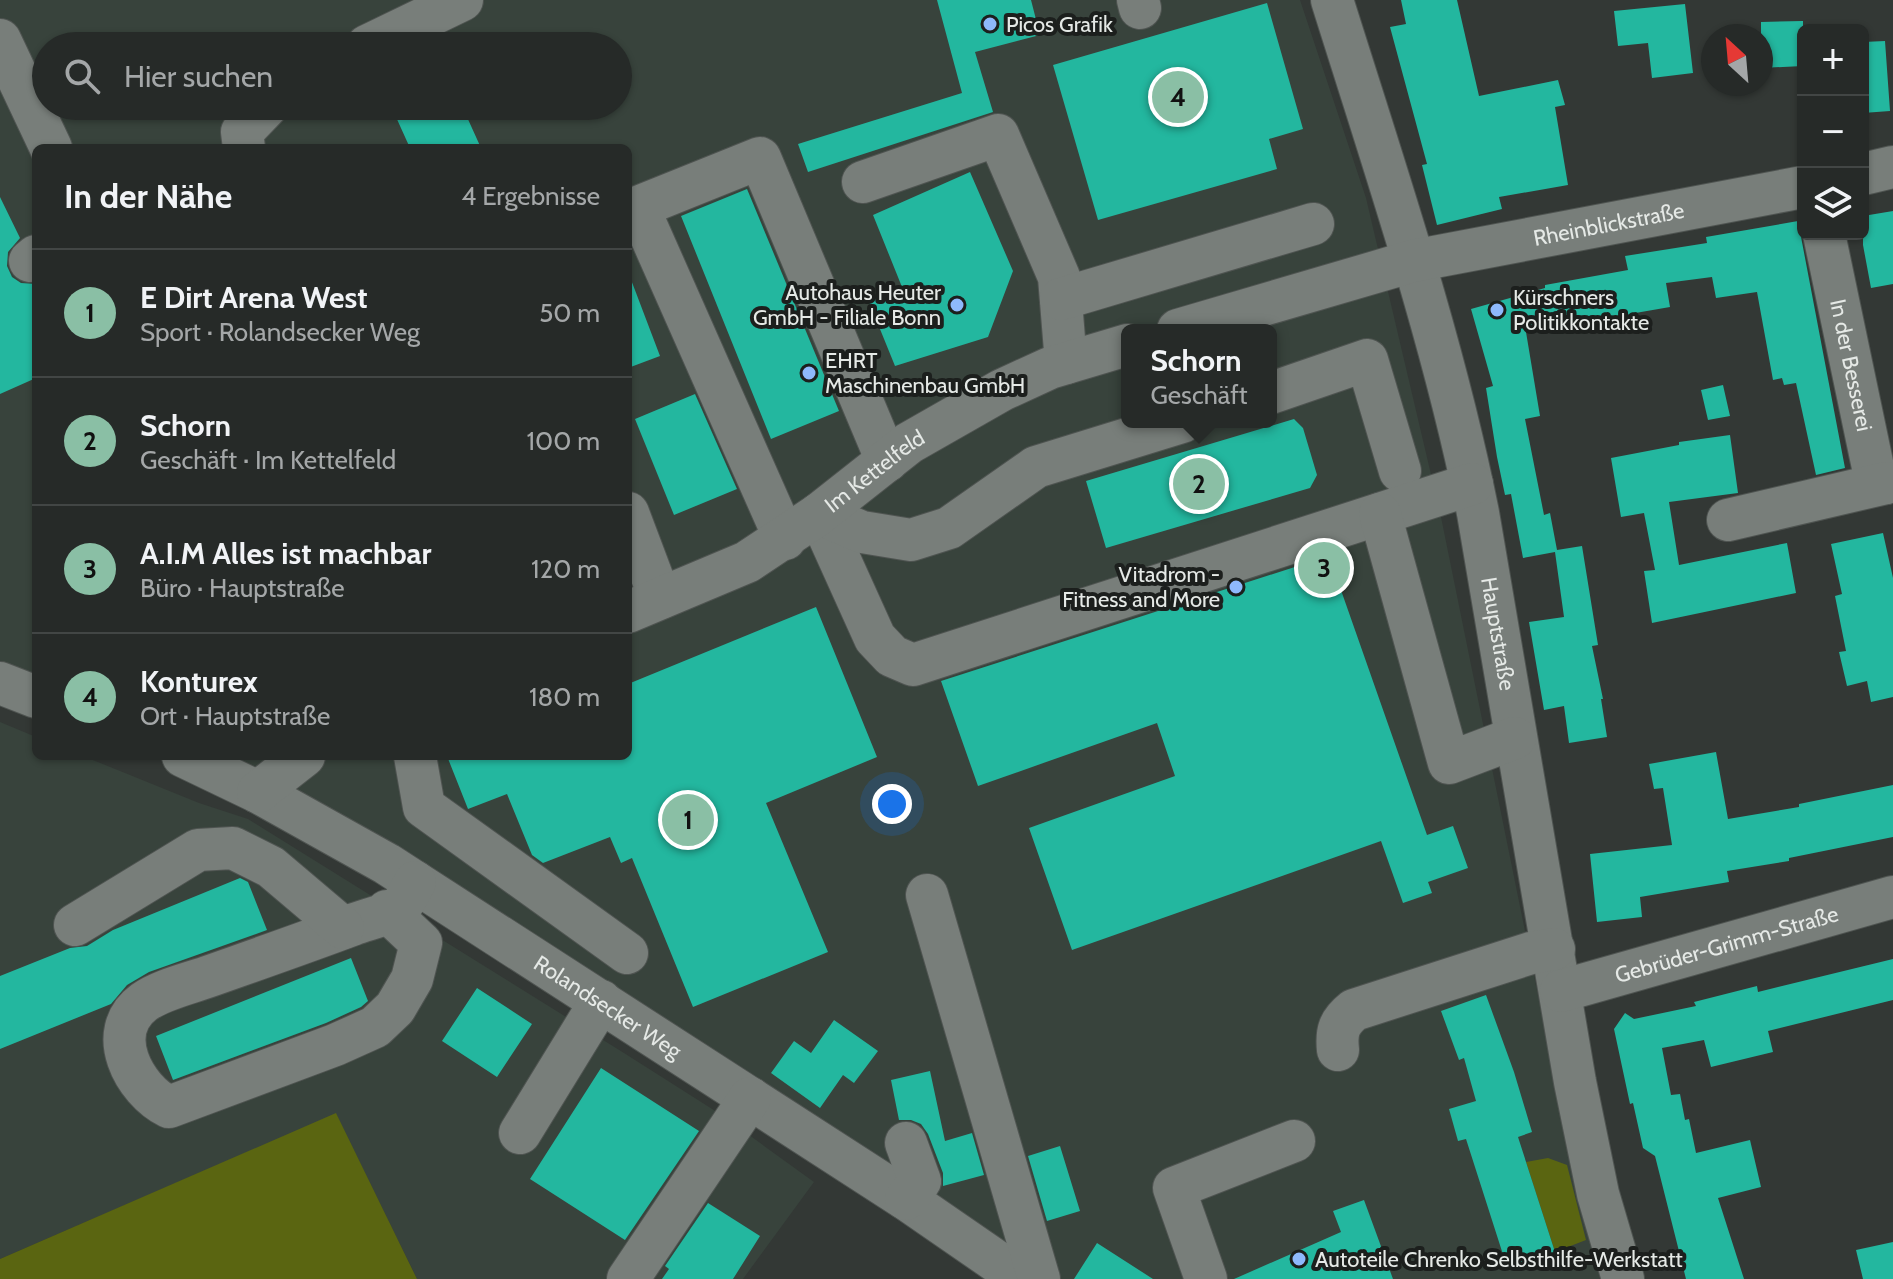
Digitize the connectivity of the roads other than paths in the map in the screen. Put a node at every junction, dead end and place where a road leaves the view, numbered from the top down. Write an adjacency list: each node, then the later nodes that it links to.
1 (462, 0): 3 (street)
2 (1332, 0): 16 (street, Hauptstraße)
3 (396, 32)
4 (0, 40): 5 (street)
5 (32, 108)
6 (38, 120): 8 (street)
7 (254, 120): 9 (street)
8 (49, 144)
9 (240, 144)
10 (1893, 167): 11 (street)
11 (1869, 173)
12 (863, 182): 17 (street)
13 (1797, 188): 16 (street, Rheinblickstraße)
14 (1313, 224): 17 (street)
15 (1825, 240): 25 (street, In der Besserei)
16 (1413, 261): 18 (street); 26 (street, Hauptstraße)
17 (1061, 299): 20 (street)
18 (1198, 324)
19 (1121, 347): 20 (street, Im Kettelfeld)
20 (1066, 363): 23 (street, Im Kettelfeld)
21 (1277, 391): 24 (street)
22 (1163, 428): 27 (street)
23 (887, 461): 27 (street, Im Kettelfeld); 31 (street)
24 (1400, 471)
25 (1889, 482): 29 (street)
26 (1472, 484): 28 (street); 35 (street, Hauptstraße)
27 (819, 514): 28 (street); 31 (street, Im Kettelfeld)
28 (1380, 514): 35 (street)
29 (1728, 520)
30 (632, 536): 32 (street)
31 (785, 539): 32 (street, Im Kettelfeld)
32 (644, 605)
33 (0, 683): 34 (street)
34 (32, 695)
35 (1515, 738): 45 (street, Hauptstraße)
36 (191, 760): 39 (street, Rolandsecker Weg)
37 (299, 760): 39 (street)
38 (416, 760): 46 (street)
39 (258, 792): 41 (street, Rolandsecker Weg)
40 (927, 895): 57 (street)
41 (401, 897): 44 (street); 44 (street); 48 (street, Rolandsecker Weg)
42 (1893, 897): 47 (street, Gebrüder-Grimm-Straße)
43 (75, 925): 44 (street)
44 (343, 928)
45 (1554, 949): 47 (street, Hauptstraße); 49 (street)
46 (627, 953)
47 (1561, 991): 59 (street, Hauptstraße)
48 (601, 1001): 50 (street, Rolandsecker Weg); 51 (street)
49 (1338, 1050)
50 (750, 1098): 54 (street, Rolandsecker Weg); 55 (street)
51 (520, 1133)
52 (1294, 1141): 58 (street)
53 (906, 1143): 54 (street)
54 (906, 1199): 56 (street, Rolandsecker Weg)
55 (628, 1279)
56 (1022, 1279)
57 (1039, 1279)
58 (1206, 1279)
59 (1623, 1279)

